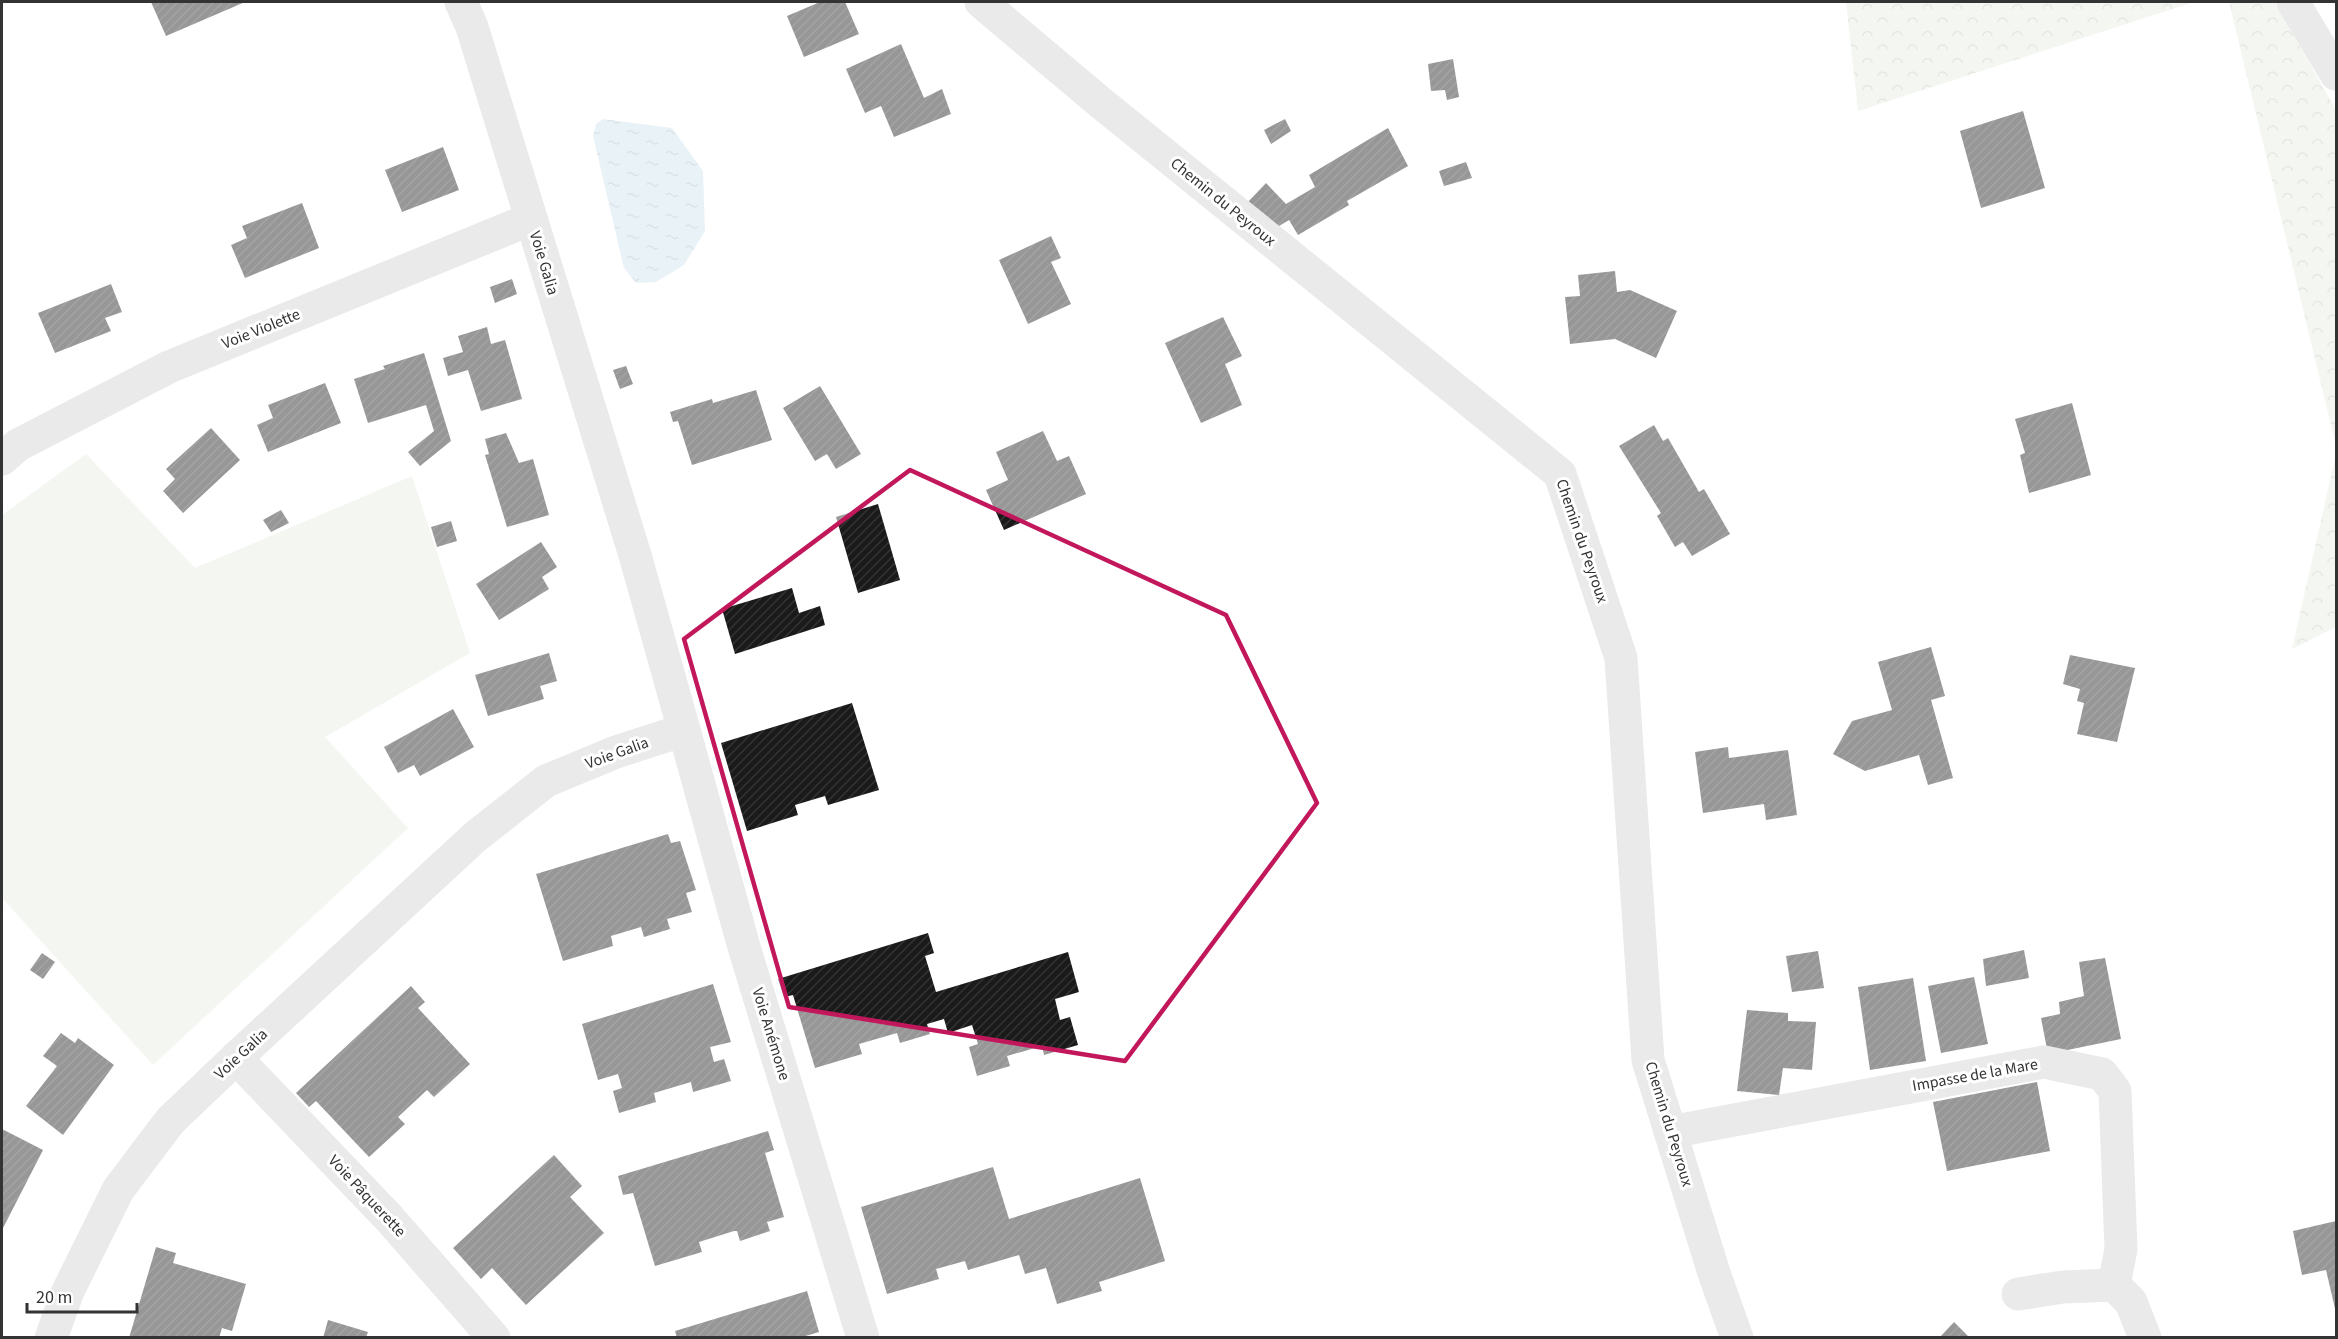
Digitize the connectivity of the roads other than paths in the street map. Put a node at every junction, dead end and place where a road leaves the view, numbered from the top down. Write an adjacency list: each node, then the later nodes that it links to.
1 (461, 2): 5 (street, Voie Galia)
2 (981, 2): 9 (street, Chemin du Peyroux)
3 (2293, 2): 4 (street)
4 (2337, 74)
5 (531, 219): 6 (street, Voie Violette); 7 (street, Voie Galia)
6 (2, 459)
7 (684, 730): 8 (street, Voie Galia); 14 (street, Voie Anémone)
8 (236, 1058): 12 (street, Voie Galia); 13 (street, Voie Pâquerette)
9 (1670, 1132): 10 (street, Impasse de la Mare); 15 (street, Chemin du Peyroux)
10 (2114, 1285): 11 (street); 16 (street)
11 (2018, 1294)
12 (51, 1338)
13 (494, 1338)
14 (863, 1338)
15 (1737, 1338)
16 (2145, 1338)

